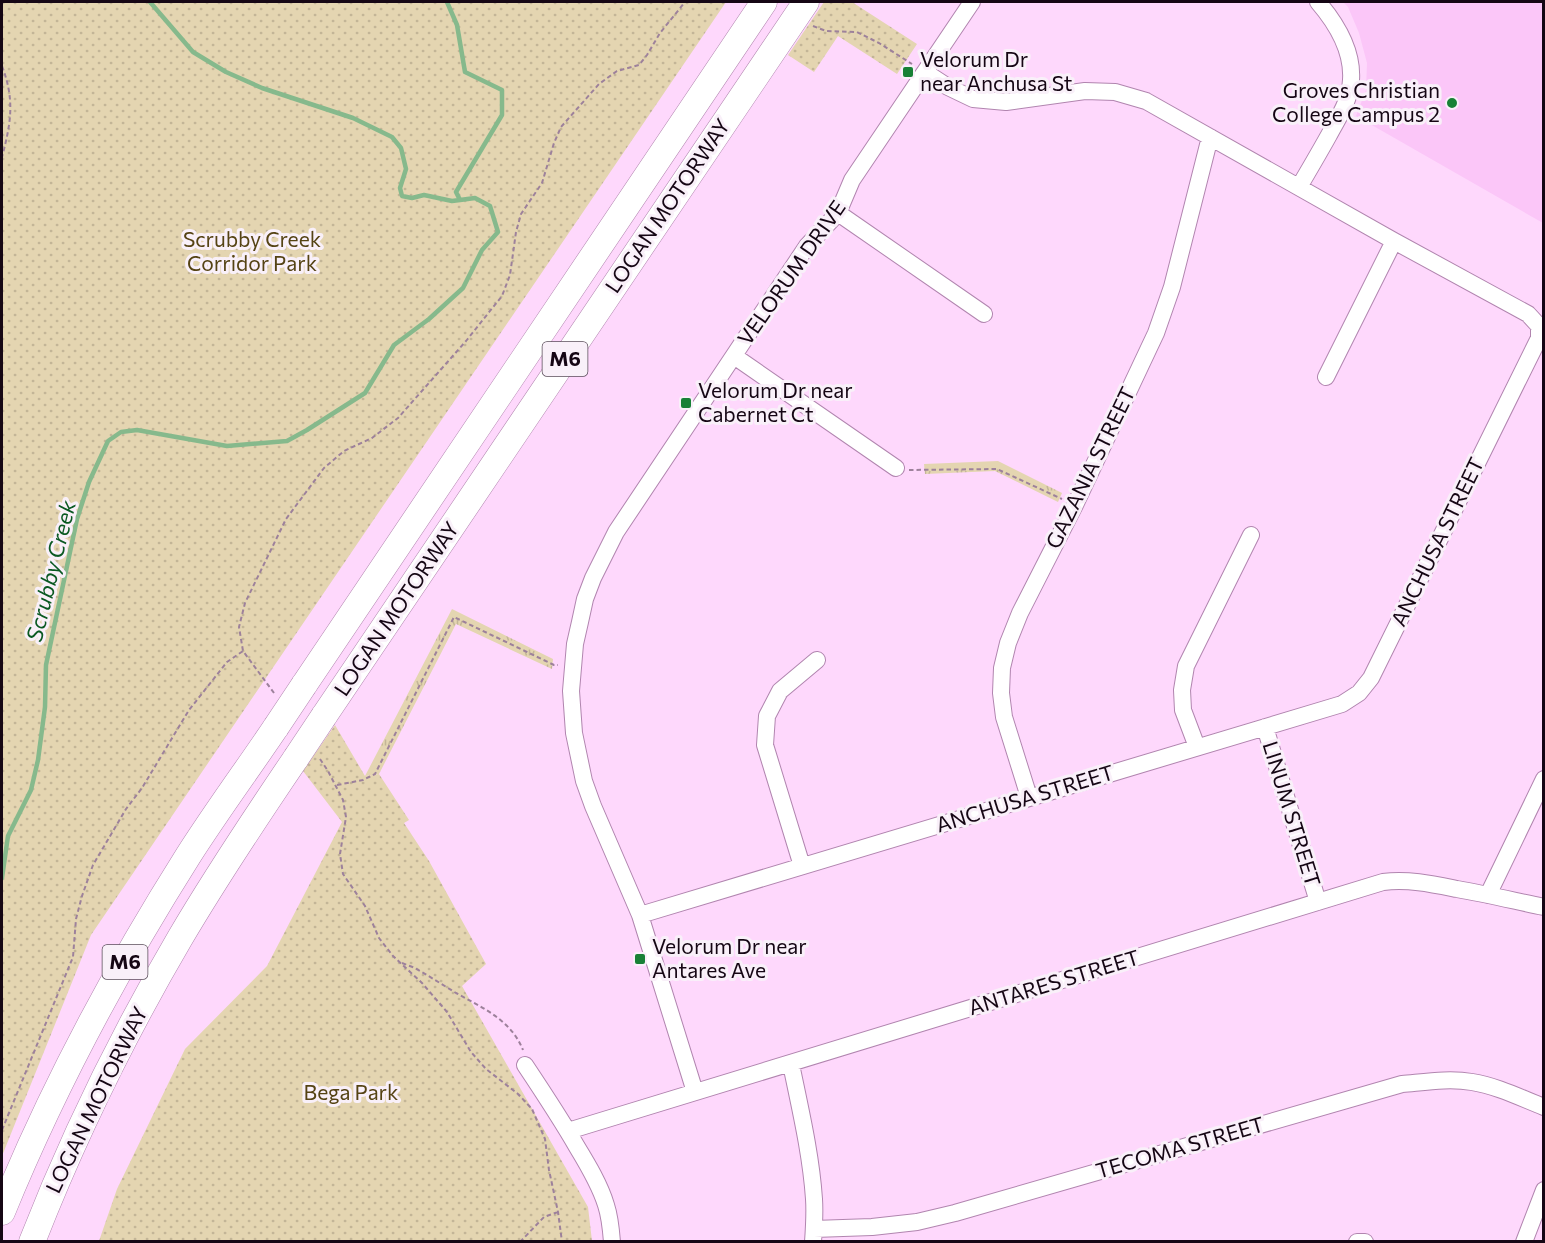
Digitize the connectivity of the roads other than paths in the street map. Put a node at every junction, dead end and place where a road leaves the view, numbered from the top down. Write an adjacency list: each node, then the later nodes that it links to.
1 (764, 2): 31 (highway, LOGAN MOTORWAY / M6, bridge)
2 (972, 2): 5 (street, VELORUM DRIVE)
3 (1318, 2): 7 (street)
4 (807, 13): 33 (highway, LOGAN MOTORWAY / M6, bridge)
5 (924, 72): 6 (street, ANCHUSA STREET); 8 (street, VELORUM DRIVE)
6 (1210, 137): 7 (street, ANCHUSA STREET); 19 (street, GAZANIA STREET)
7 (1299, 187): 9 (street, ANCHUSA STREET)
8 (838, 213): 10 (street); 11 (street, VELORUM DRIVE)
9 (1394, 241): 12 (street); 16 (street, ANCHUSA STREET)
10 (984, 314)
11 (734, 356): 13 (street); 24 (street, VELORUM DRIVE)
12 (1326, 377)
13 (896, 468)
14 (1251, 535): 17 (street)
15 (817, 660): 20 (street)
16 (1265, 727): 17 (street, ANCHUSA STREET); 22 (street, LINUM STREET)
17 (1197, 747): 19 (street, ANCHUSA STREET)
18 (1544, 779): 21 (street)
19 (1029, 797): 20 (street, ANCHUSA STREET)
20 (802, 866): 24 (street, ANCHUSA STREET)
21 (1488, 895): 22 (street, ANTARES STREET); 23 (street, ANTARES STREET)
22 (1318, 902): 25 (street, ANTARES STREET)
23 (1544, 908)
24 (640, 915): 27 (street, VELORUM DRIVE)
25 (791, 1064): 27 (street, ANTARES STREET); 32 (street)
26 (525, 1065): 29 (street)
27 (694, 1092): 29 (street, ANTARES STREET)
28 (1544, 1107): 32 (street, TECOMA STREET)
29 (568, 1131): 34 (street)
30 (1544, 1190): 37 (street)
31 (2, 1212)
32 (814, 1235)
33 (32, 1242)
34 (612, 1242)
35 (1357, 1242): 36 (street)
36 (1365, 1242)
37 (1524, 1242)

